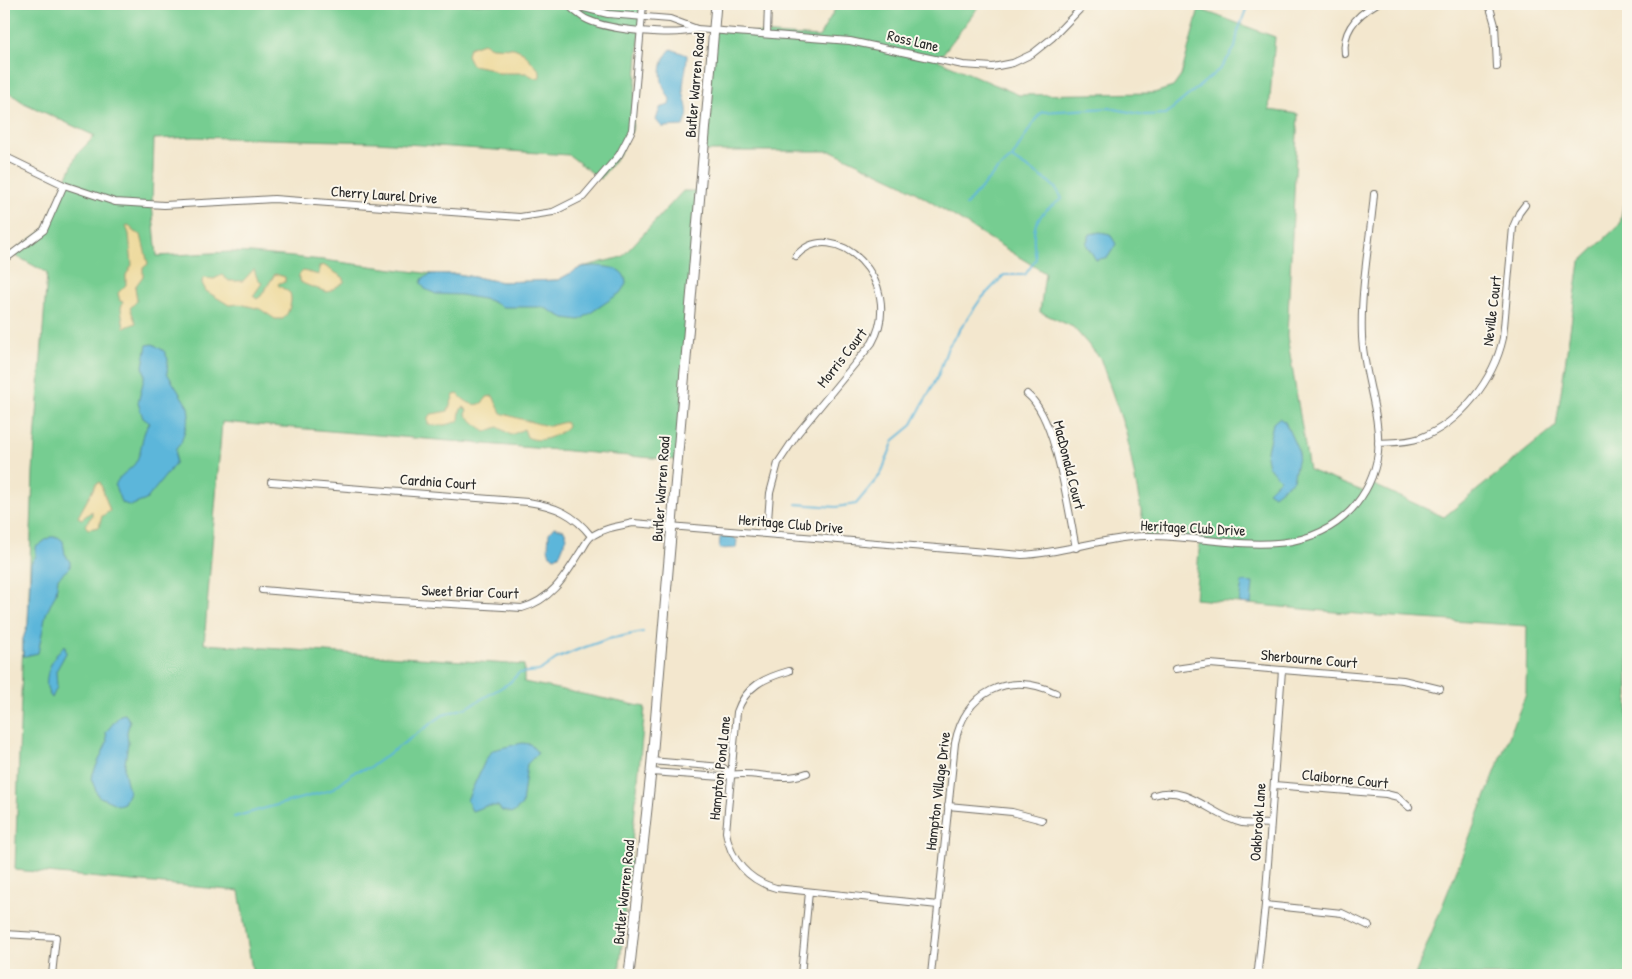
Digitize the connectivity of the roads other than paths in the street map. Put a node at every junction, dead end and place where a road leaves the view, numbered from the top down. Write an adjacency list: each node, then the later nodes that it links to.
1 (567, 4): 8 (street); 10 (street)
2 (643, 4): 8 (street, Cherry Laurel Drive)
3 (716, 4): 11 (main road, Butler Warren Road)
4 (768, 4): 12 (street)
5 (1085, 4): 12 (street, Ross Lane)
6 (1376, 4): 13 (street)
7 (1489, 4): 14 (street)
8 (642, 18): 9 (street); 10 (street, Cherry Laurel Drive)
9 (697, 29): 10 (street); 11 (street, Ross Lane)
10 (641, 30): 16 (street, Cherry Laurel Drive)
11 (714, 30): 12 (street, Ross Lane); 24 (main road, Butler Warren Road)
12 (767, 34)
13 (1345, 54)
14 (1497, 67)
15 (4, 156): 16 (street, Cherry Laurel Drive)
16 (64, 186): 20 (street)
17 (1374, 194): 22 (street, Heritage Club Drive)
18 (1526, 205): 22 (street, Neville Court)
19 (796, 256): 25 (street, Morris Court)
20 (4, 260)
21 (1027, 394): 27 (street, MacDonald Court)
22 (1378, 443): 27 (street, Heritage Club Drive)
23 (272, 482): 26 (street, Cardnia Court)
24 (672, 525): 25 (street, Heritage Club Drive); 26 (street); 34 (main road, Butler Warren Road)
25 (767, 534): 27 (street, Heritage Club Drive)
26 (590, 536): 28 (street, Sweet Briar Court)
27 (1076, 548)
28 (262, 590)
29 (1175, 669): 30 (street, Sherbourne Court)
30 (1282, 670): 32 (street, Sherbourne Court); 38 (street, Oakbrook Lane)
31 (788, 671): 37 (street, Hampton Pond Lane)
32 (1440, 689)
33 (1056, 693): 40 (street, Hampton Village Drive)
34 (651, 761): 35 (main road, Butler Warren Road); 37 (street)
35 (651, 772): 37 (street); 50 (main road, Butler Warren Road)
36 (807, 773): 37 (street)
37 (731, 774): 44 (street, Hampton Pond Lane)
38 (1274, 785): 41 (street, Claiborne Court); 43 (street, Oakbrook Lane)
39 (1154, 796): 43 (street)
40 (948, 806): 42 (street); 45 (street, Hampton Village Drive)
41 (1409, 807)
42 (1042, 820)
43 (1270, 824): 46 (street, Oakbrook Lane)
44 (808, 892): 45 (street, Hampton Pond Lane); 51 (street)
45 (938, 905): 52 (street, Hampton Village Drive)
46 (1265, 905): 47 (street); 53 (street, Oakbrook Lane)
47 (1369, 926)
48 (4, 934): 49 (street)
49 (52, 975)
50 (630, 975)
51 (801, 975)
52 (932, 975)
53 (1255, 975)

